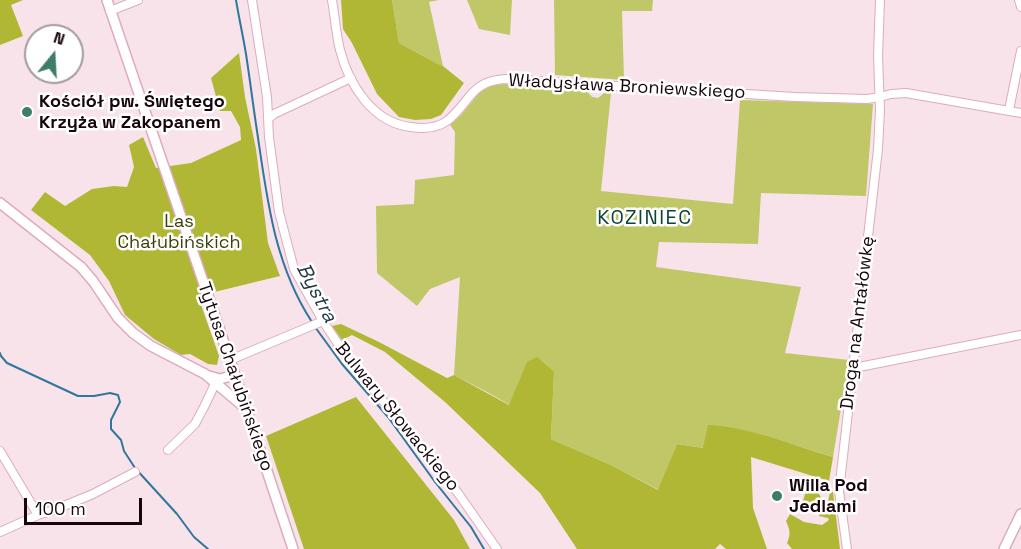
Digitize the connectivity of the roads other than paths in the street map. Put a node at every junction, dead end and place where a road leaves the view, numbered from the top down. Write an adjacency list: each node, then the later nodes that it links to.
1 (107, 0): 8 (street, Tytusa Chałubińskiego)
2 (138, 0): 8 (street)
3 (252, 0): 14 (street, Bulwary Słowackiego)
4 (332, 0): 10 (street, Władysława Broniewskiego)
5 (880, 0): 11 (street, Droga na Antałówkę)
6 (1019, 0): 7 (street)
7 (1021, 7)
8 (110, 11): 18 (street, Tytusa Chałubińskiego)
9 (1021, 51): 12 (street)
10 (351, 78): 11 (street, Władysława Broniewskiego); 14 (street)
11 (880, 97): 12 (street, Władysława Broniewskiego); 19 (street, Droga na Antałówkę)
12 (1009, 110): 13 (street, Władysława Broniewskiego)
13 (1021, 113)
14 (268, 119): 16 (street, Bulwary Słowackiego)
15 (0, 203): 20 (street)
16 (321, 322): 18 (street); 31 (street, Bulwary Słowackiego)
17 (1021, 335): 19 (street)
18 (230, 360): 21 (street, Tytusa Chałubińskiego)
19 (854, 368): 32 (street, Droga na Antałówkę)
20 (204, 374): 21 (street); 22 (street)
21 (236, 375): 23 (street, Tytusa Chałubińskiego)
22 (216, 382): 23 (street); 24 (street)
23 (246, 408): 30 (street, Tytusa Chałubińskiego)
24 (168, 450)
25 (0, 451): 28 (street)
26 (135, 472): 28 (street)
27 (1021, 514): 33 (street)
28 (38, 515): 29 (street)
29 (0, 532)
30 (293, 549)
31 (497, 549)
32 (847, 549)
33 (1004, 549)

